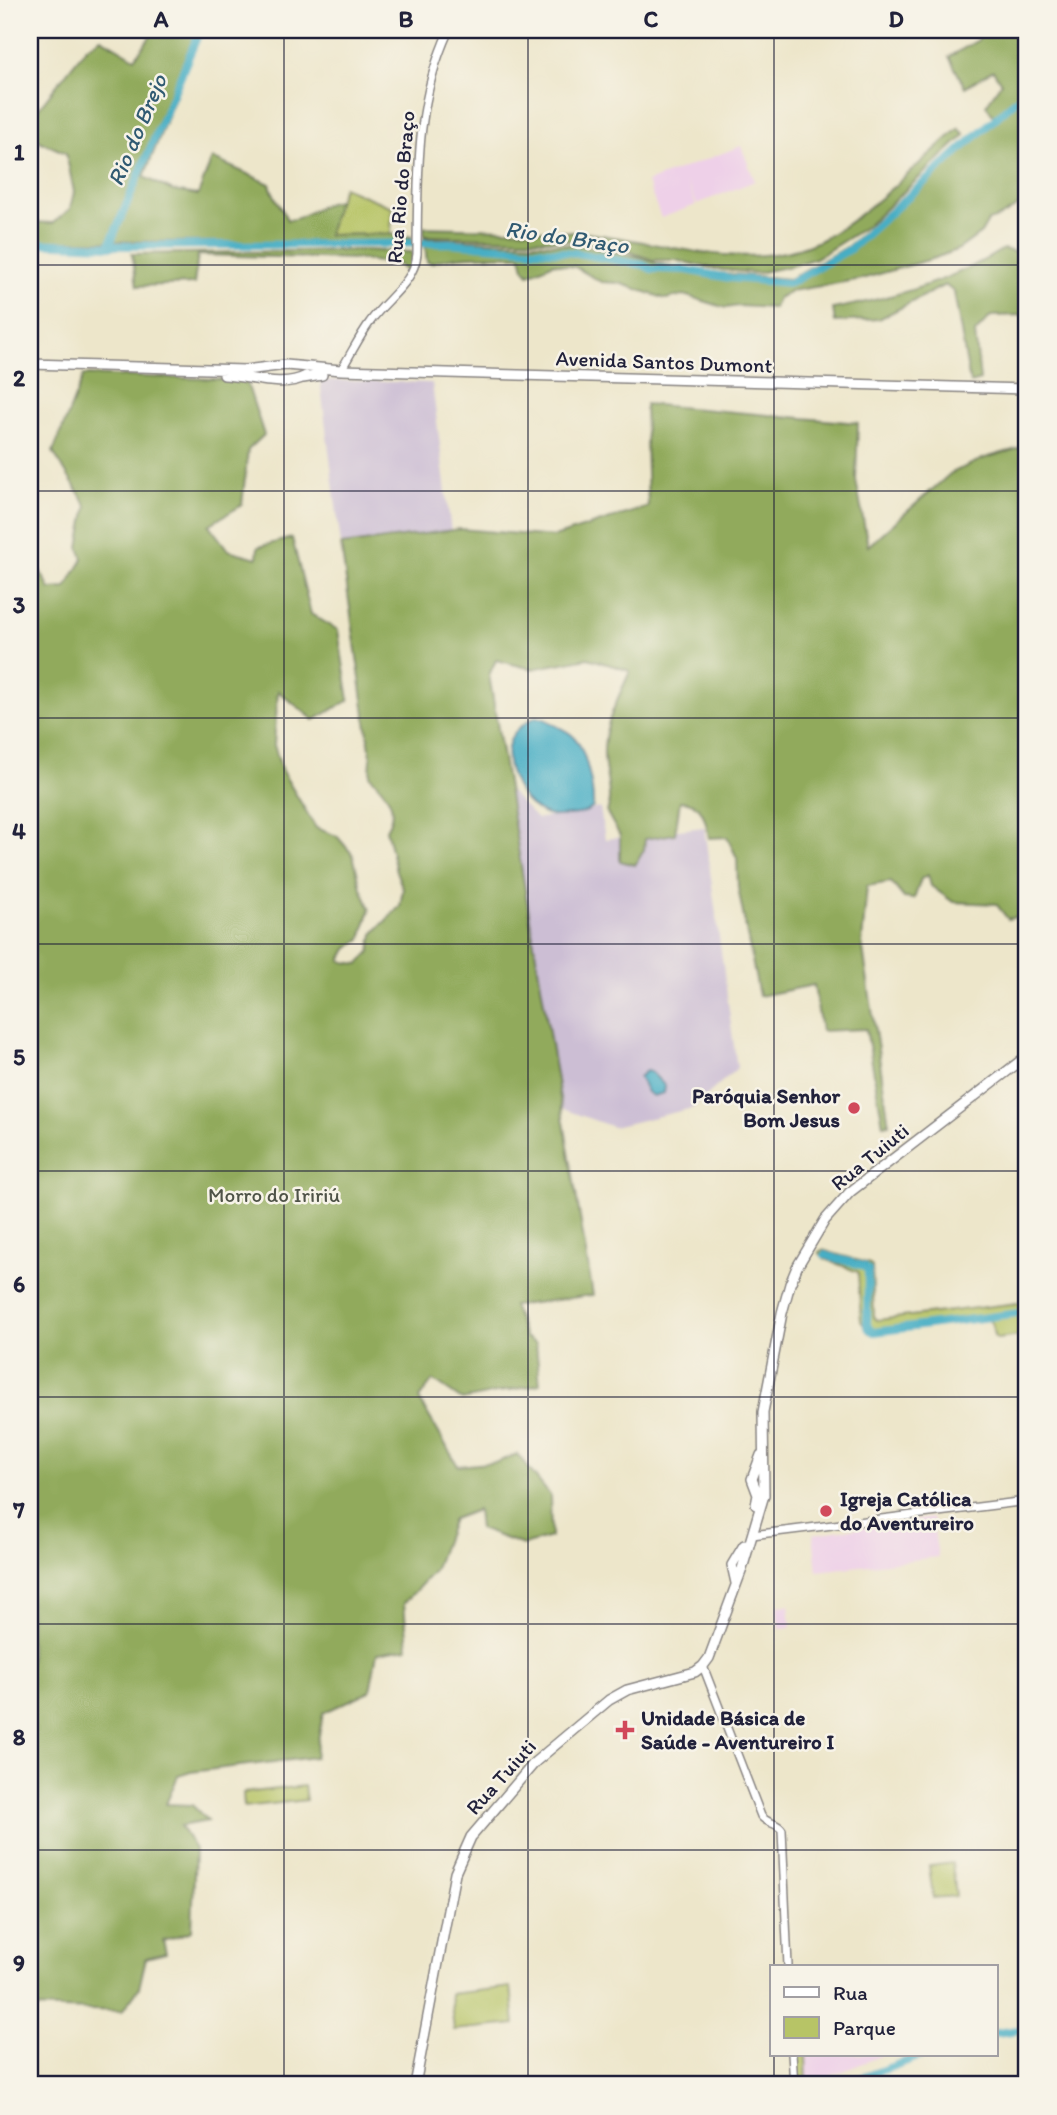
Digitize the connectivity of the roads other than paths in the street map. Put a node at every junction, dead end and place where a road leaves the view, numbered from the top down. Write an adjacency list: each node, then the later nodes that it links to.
1 (449, 30): 4 (street, Rua Rio do Braço)
2 (30, 366): 3 (main road); 6 (main road)
3 (272, 367): 5 (main road); 6 (main road)
4 (341, 370): 5 (main road, Avenida Santos Dumont); 7 (main road, Avenida Santos Dumont)
5 (301, 373): 6 (main road); 7 (main road, Avenida Santos Dumont)
6 (272, 380)
7 (1027, 391)
8 (1027, 1056): 9 (main road, Rua Tuiuti)
9 (763, 1446): 10 (main road, Rua Tuiuti); 11 (main road, Rua Tuiuti)
10 (752, 1476): 11 (main road); 14 (main road, Rua Tuiuti)
11 (765, 1476): 13 (main road, Rua Tuiuti)
12 (1027, 1501): 13 (street)
13 (752, 1535): 14 (main road, Rua Tuiuti)
14 (737, 1568): 15 (main road, Rua Tuiuti)
15 (703, 1666): 16 (street); 18 (main road, Rua Tuiuti)
16 (788, 1965)
17 (792, 2056): 19 (street)
18 (415, 2085)
19 (794, 2085)

